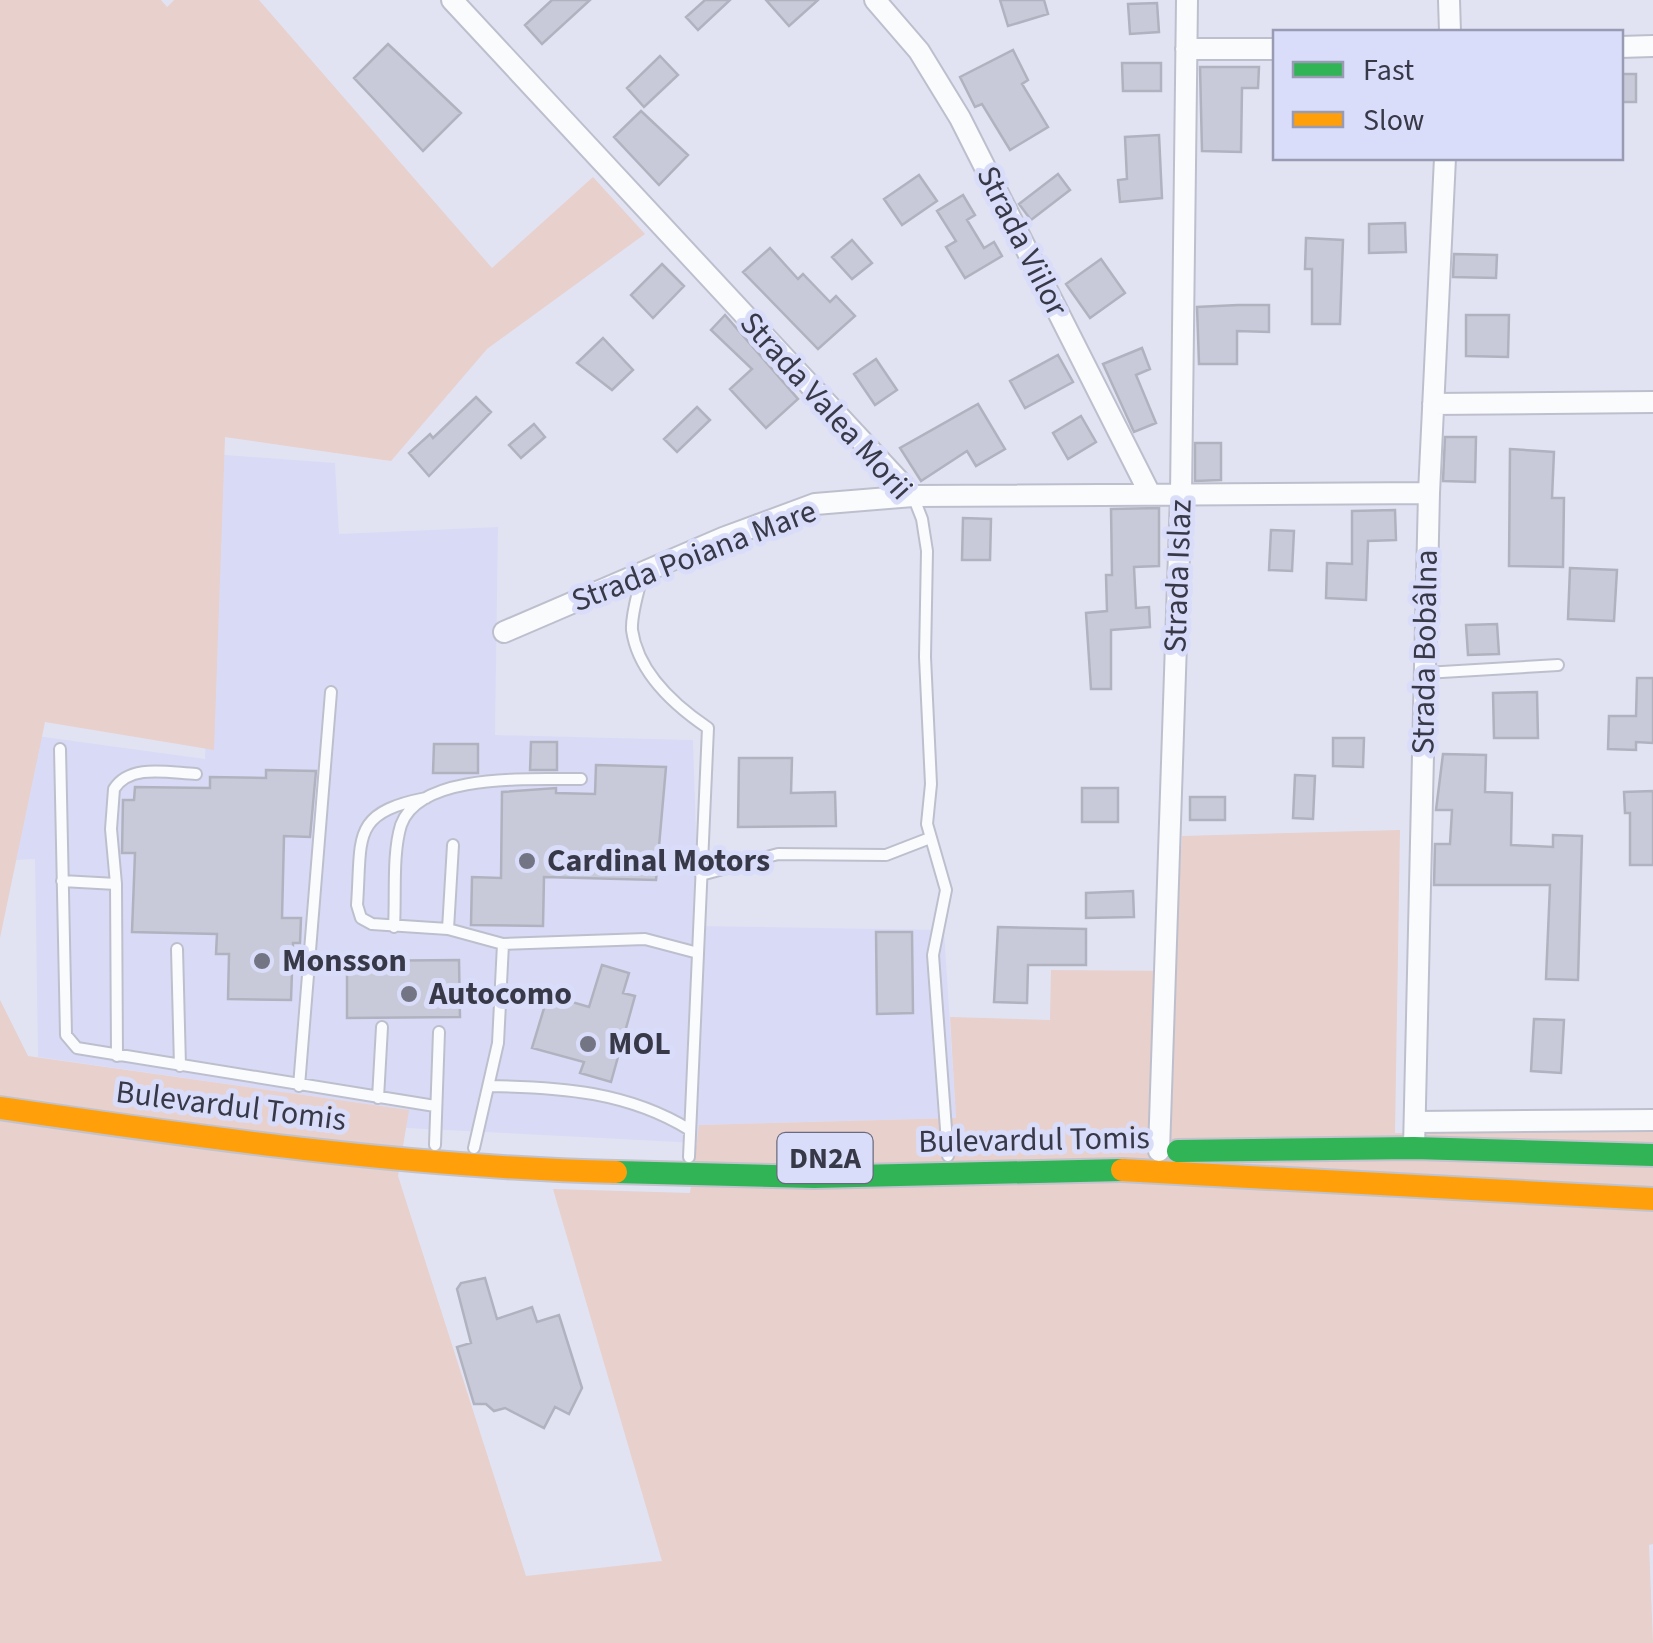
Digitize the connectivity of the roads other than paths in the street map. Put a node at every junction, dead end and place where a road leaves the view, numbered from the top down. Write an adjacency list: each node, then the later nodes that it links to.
1 (452, 0): 16 (street, Strada Valea Morii)
2 (874, 0): 14 (street, Strada Viilor)
3 (1187, 0): 8 (street, Strada Islaz)
4 (1449, 0): 5 (street)
5 (1450, 30)
6 (1653, 46): 7 (street)
7 (1623, 47)
8 (1186, 49): 9 (street); 15 (street, Strada Islaz)
9 (1273, 49)
10 (1445, 160): 12 (street, Strada Bobâlna)
11 (1653, 402): 12 (street)
12 (1433, 404): 13 (street, Strada Bobâlna)
13 (1429, 493): 15 (street, Strada Poiana Mare); 20 (street, Strada Bobâlna)
14 (1150, 494): 15 (street, Strada Poiana Mare); 16 (street, Strada Poiana Mare)
15 (1180, 494): 52 (street, Strada Islaz)
16 (913, 496): 17 (street, Strada Poiana Mare); 26 (lane, Strada Valea Morii)
17 (642, 572): 18 (street, Strada Poiana Mare); 28 (lane)
18 (504, 632)
19 (1558, 664): 20 (lane)
20 (1425, 673): 47 (street, Strada Bobâlna)
21 (332, 692): 40 (lane)
22 (60, 749): 29 (lane)
23 (196, 774): 30 (lane)
24 (581, 779): 25 (lane)
25 (426, 798): 31 (lane); 31 (lane)
26 (930, 838): 28 (lane); 54 (lane, Strada Valea Morii)
27 (453, 846): 32 (lane)
28 (701, 875): 35 (lane)
29 (62, 881): 30 (lane); 38 (lane)
30 (116, 884): 38 (lane)
31 (394, 927): 32 (lane)
32 (448, 929): 33 (lane)
33 (504, 944): 35 (lane); 41 (lane)
34 (177, 949): 39 (lane)
35 (698, 953): 48 (lane)
36 (382, 1027): 43 (lane)
37 (439, 1032): 44 (lane)
38 (117, 1056): 39 (lane)
39 (180, 1066): 40 (lane)
40 (299, 1086): 43 (lane)
41 (490, 1086): 48 (lane); 50 (lane)
42 (0, 1089): 49 (main road, Bulevardul Tomis / DN2A)
43 (378, 1098): 44 (lane)
44 (435, 1106): 49 (lane)
45 (0, 1108): 56 (main road, Bulevardul Tomis / DN2A)
46 (1653, 1120): 47 (street)
47 (1415, 1122): 51 (street, Strada Bobâlna)
48 (690, 1130): 55 (lane)
49 (436, 1145): 50 (main road, Bulevardul Tomis / DN2A)
50 (474, 1148): 55 (main road, Bulevardul Tomis / DN2A)
51 (1414, 1148): 52 (main road, Bulevardul Tomis / DN2A); 53 (main road, Bulevardul Tomis / DN2A)
52 (1159, 1151): 54 (main road, Bulevardul Tomis / DN2A)
53 (1653, 1155)
54 (948, 1156): 55 (main road, Bulevardul Tomis / DN2A)
55 (689, 1157)
56 (1653, 1199)

